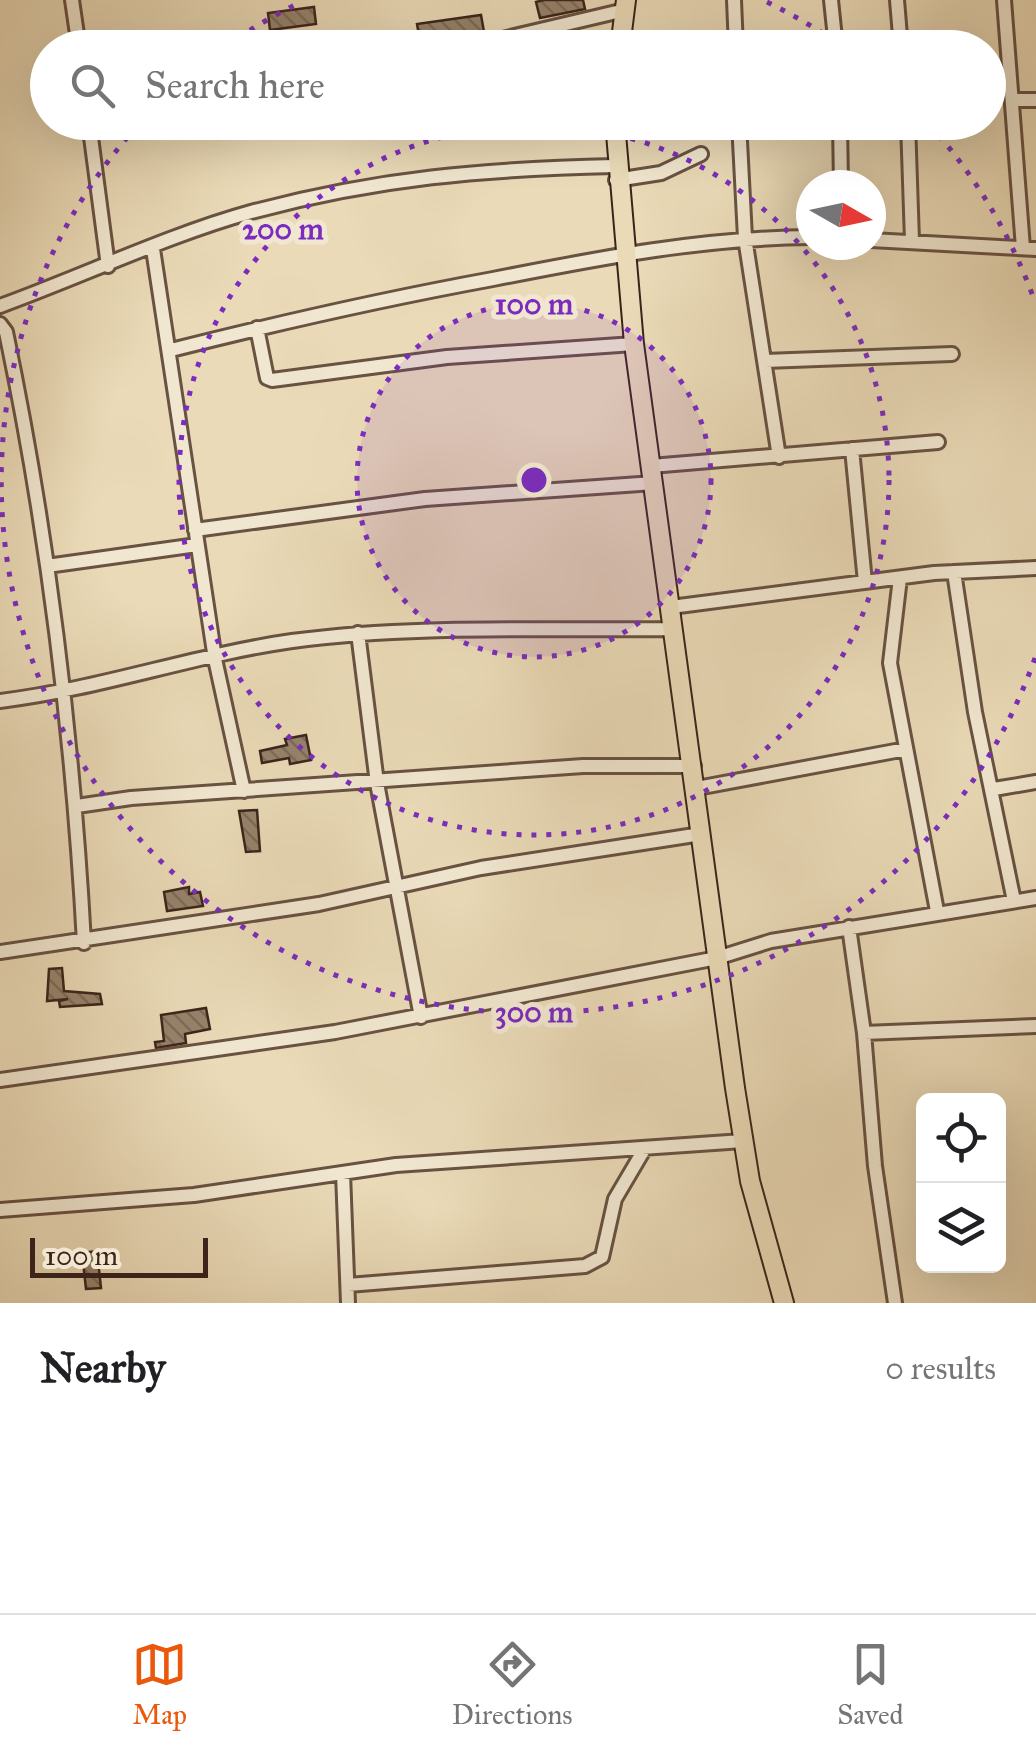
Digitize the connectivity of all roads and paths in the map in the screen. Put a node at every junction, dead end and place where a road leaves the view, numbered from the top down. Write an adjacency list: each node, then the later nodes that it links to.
1 (72, 0): 7 (street)
2 (734, 0): 10 (street)
3 (831, 0): 11 (street)
4 (897, 0): 12 (street)
5 (1004, 0): 13 (street)
6 (626, 5): 8 (street); 9 (main road)
7 (76, 30)
8 (532, 30)
9 (623, 30)
10 (735, 30)
11 (834, 30)
12 (900, 30)
13 (1014, 100): 14 (street); 27 (street)
14 (1036, 100)
15 (91, 140): 30 (street)
16 (615, 140): 22 (main road)
17 (740, 140): 24 (street)
18 (840, 140): 21 (street)
19 (909, 140): 26 (street)
20 (701, 154): 22 (street)
21 (840, 170)
22 (616, 173): 28 (street); 29 (main road)
23 (796, 237): 24 (street)
24 (745, 238): 29 (street); 37 (street)
25 (886, 241): 26 (street)
26 (912, 242): 27 (street)
27 (1030, 248)
28 (153, 249): 30 (street); 35 (street)
29 (624, 253): 33 (street); 34 (main road)
30 (108, 266): 31 (street)
31 (0, 306)
32 (0, 324): 44 (street)
33 (257, 328): 34 (street); 35 (street)
34 (634, 344): 41 (main road)
35 (171, 350): 42 (street)
36 (952, 354): 37 (street)
37 (765, 362): 40 (street)
38 (938, 442): 39 (street)
39 (852, 449): 40 (street); 48 (street)
40 (779, 457): 41 (street)
41 (652, 474): 42 (street); 49 (main road)
42 (195, 530): 43 (street)
43 (197, 545): 44 (street); 52 (street)
44 (47, 566): 53 (street)
45 (1036, 568): 46 (street)
46 (954, 572): 47 (street); 60 (street)
47 (900, 578): 48 (street); 55 (street)
48 (865, 582): 49 (street)
49 (671, 607): 50 (main road)
50 (674, 629): 51 (street); 56 (main road)
51 (358, 633): 52 (street); 58 (street)
52 (215, 659): 53 (street); 61 (street)
53 (64, 692): 54 (street); 62 (street)
54 (0, 701)
55 (906, 749): 59 (street); 67 (street)
56 (694, 766): 58 (street); 59 (main road)
57 (1036, 782): 60 (street)
58 (377, 783): 61 (street); 64 (street)
59 (696, 788): 63 (main road)
60 (994, 789): 66 (street)
61 (244, 791): 62 (street)
62 (76, 806): 69 (street)
63 (701, 834): 64 (street); 71 (main road)
64 (398, 887): 69 (street); 72 (street)
65 (1036, 898): 66 (street)
66 (1014, 900): 67 (street)
67 (937, 911): 68 (street)
68 (850, 927): 71 (street); 74 (street)
69 (84, 943): 70 (street)
70 (0, 952)
71 (717, 958): 72 (street); 76 (main road)
72 (421, 1016): 75 (street)
73 (1036, 1026): 74 (street)
74 (864, 1033): 83 (street)
75 (0, 1080)
76 (744, 1142): 77 (street); 82 (main road)
77 (645, 1148): 78 (street); 80 (street)
78 (342, 1173): 79 (street); 80 (street)
79 (0, 1210)
80 (348, 1285): 81 (street)
81 (348, 1303)
82 (784, 1303)
83 (895, 1303)

